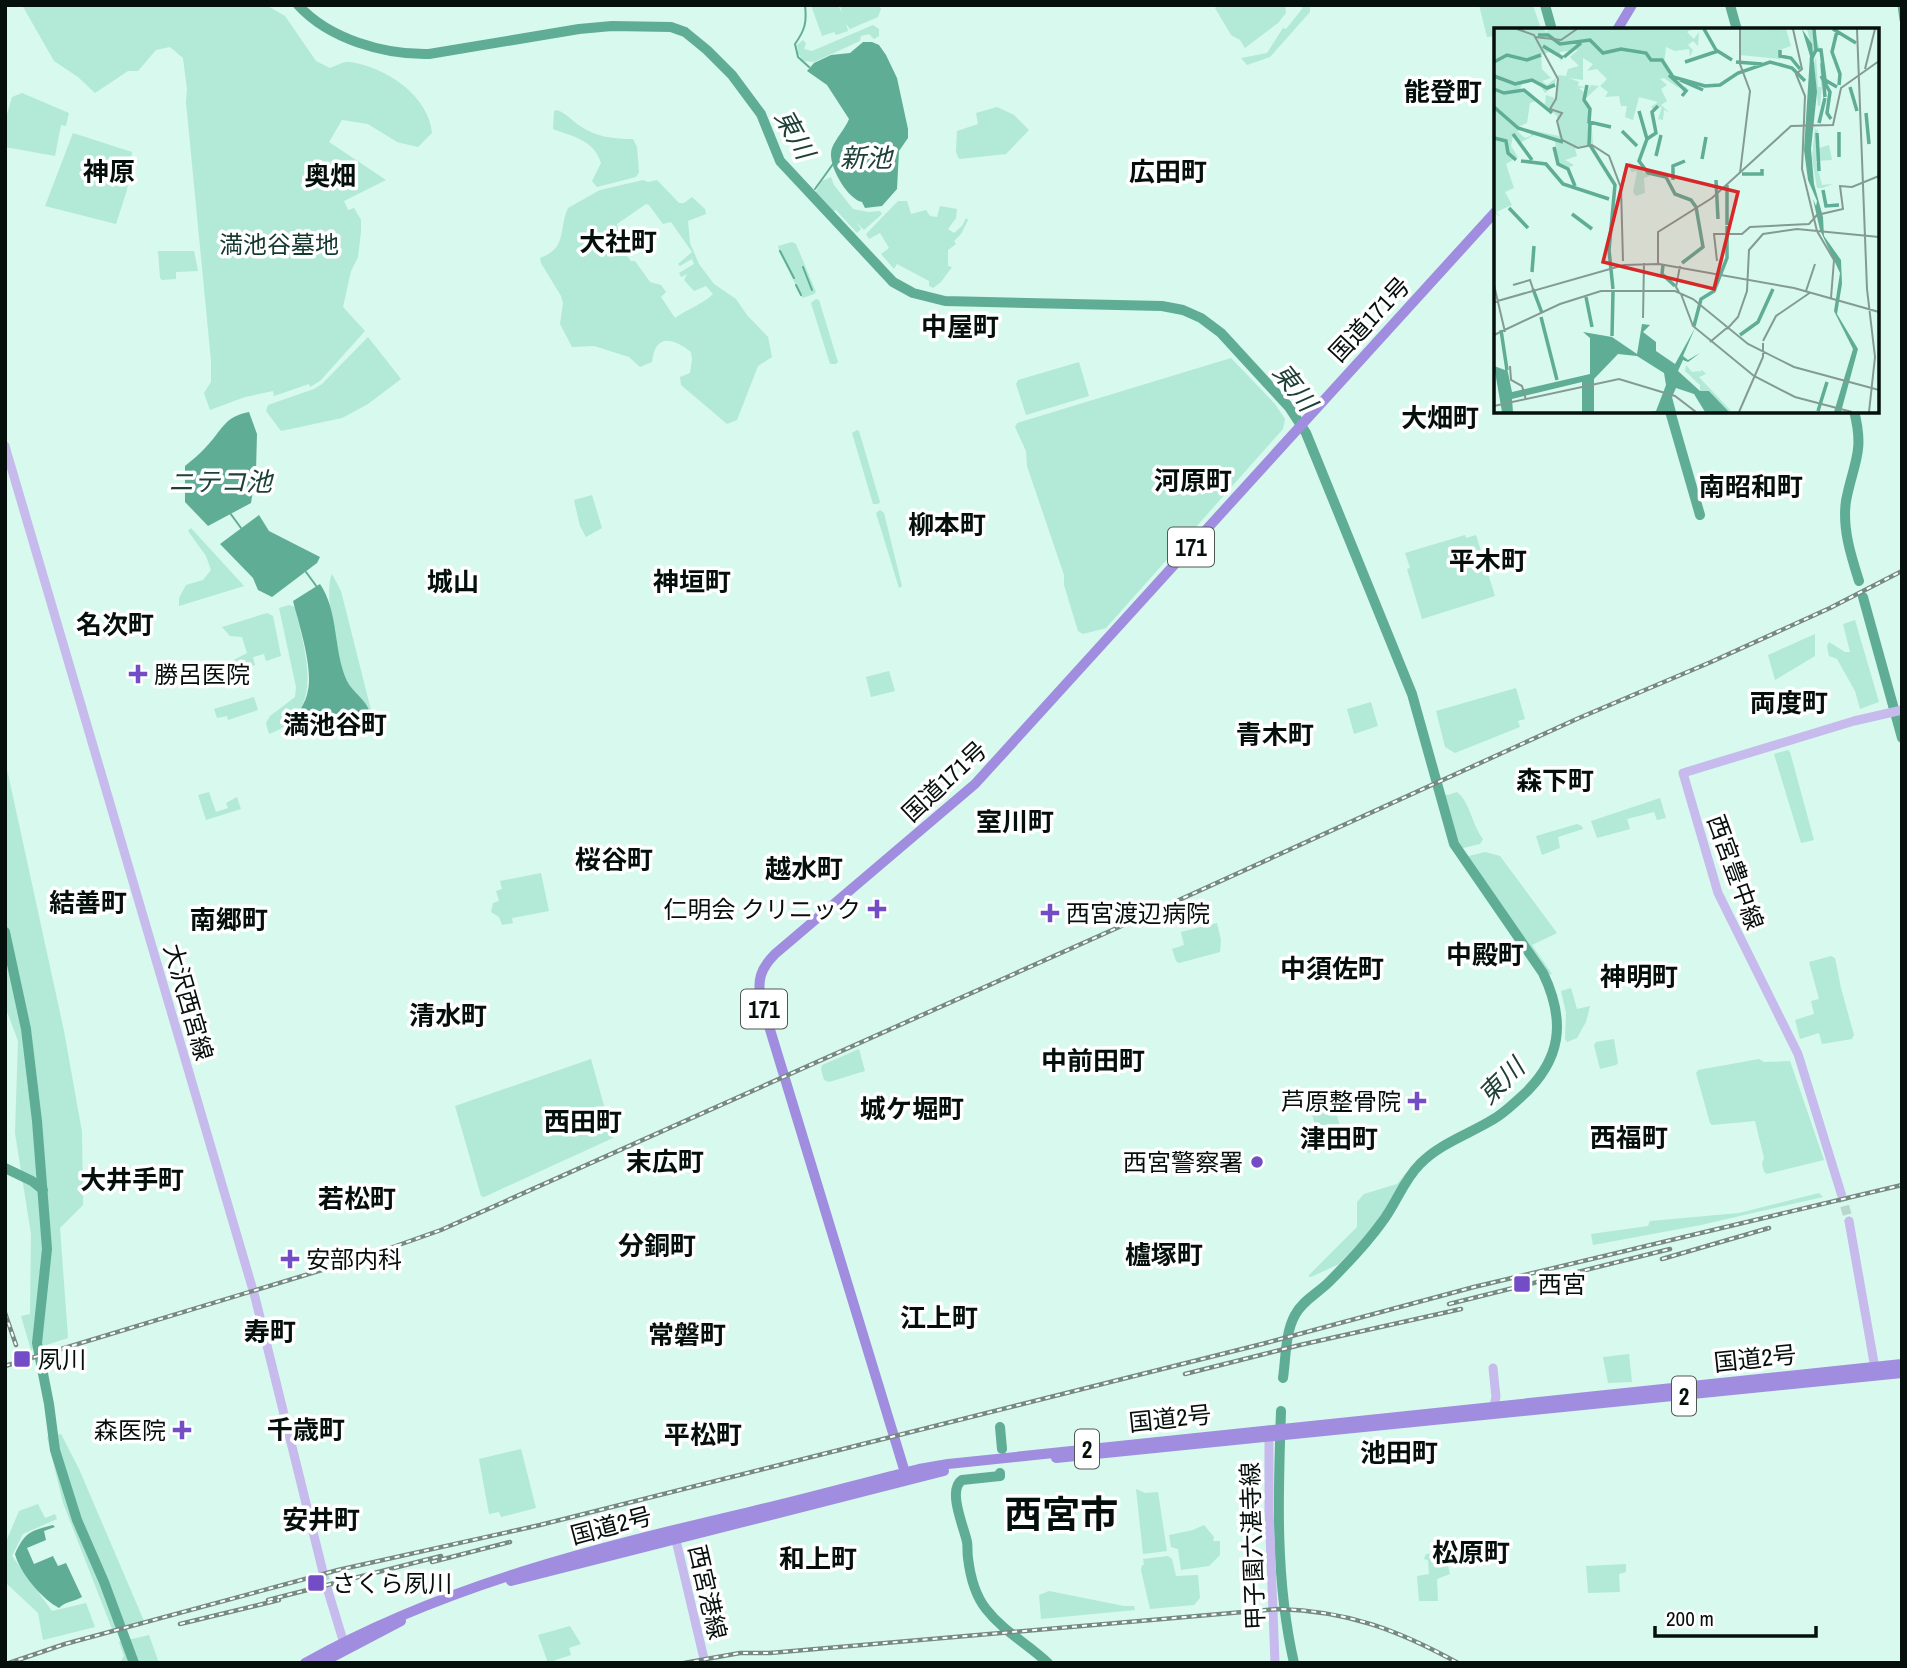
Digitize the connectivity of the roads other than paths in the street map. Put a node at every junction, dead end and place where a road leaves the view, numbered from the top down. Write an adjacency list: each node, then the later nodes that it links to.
1 (1632, 5): 2 (highway)
2 (1618, 28)
3 (1494, 213): 14 (highway, 国道171号 / 171)
4 (5, 446): 16 (main road, 大沢西宮線)
5 (1901, 710): 6 (main road, 西宮豊中線)
6 (1841, 1194)
7 (1849, 1221): 10 (main road)
8 (1902, 1364): 10 (highway, 国道2号 / 2)
9 (1490, 1368): 12 (main road)
10 (1876, 1372): 11 (highway, 国道2号 / 2); 12 (highway, 国道2号 / 2)
11 (1902, 1373)
12 (1493, 1411): 13 (highway, 国道2号 / 2)
13 (1277, 1432): 14 (highway, 国道2号 / 2); 22 (main road, 甲子園六湛寺線)
14 (906, 1476): 15 (highway, 国道2号 / 2)
15 (675, 1534): 18 (highway, 国道2号 / 2); 21 (main road, 西宮港線)
16 (323, 1572)
17 (328, 1591): 18 (main road)
18 (344, 1646): 19 (highway, 国道2号 / 2); 20 (highway, 国道2号 / 2)
19 (305, 1663)
20 (321, 1663)
21 (705, 1663)
22 (1275, 1663)

